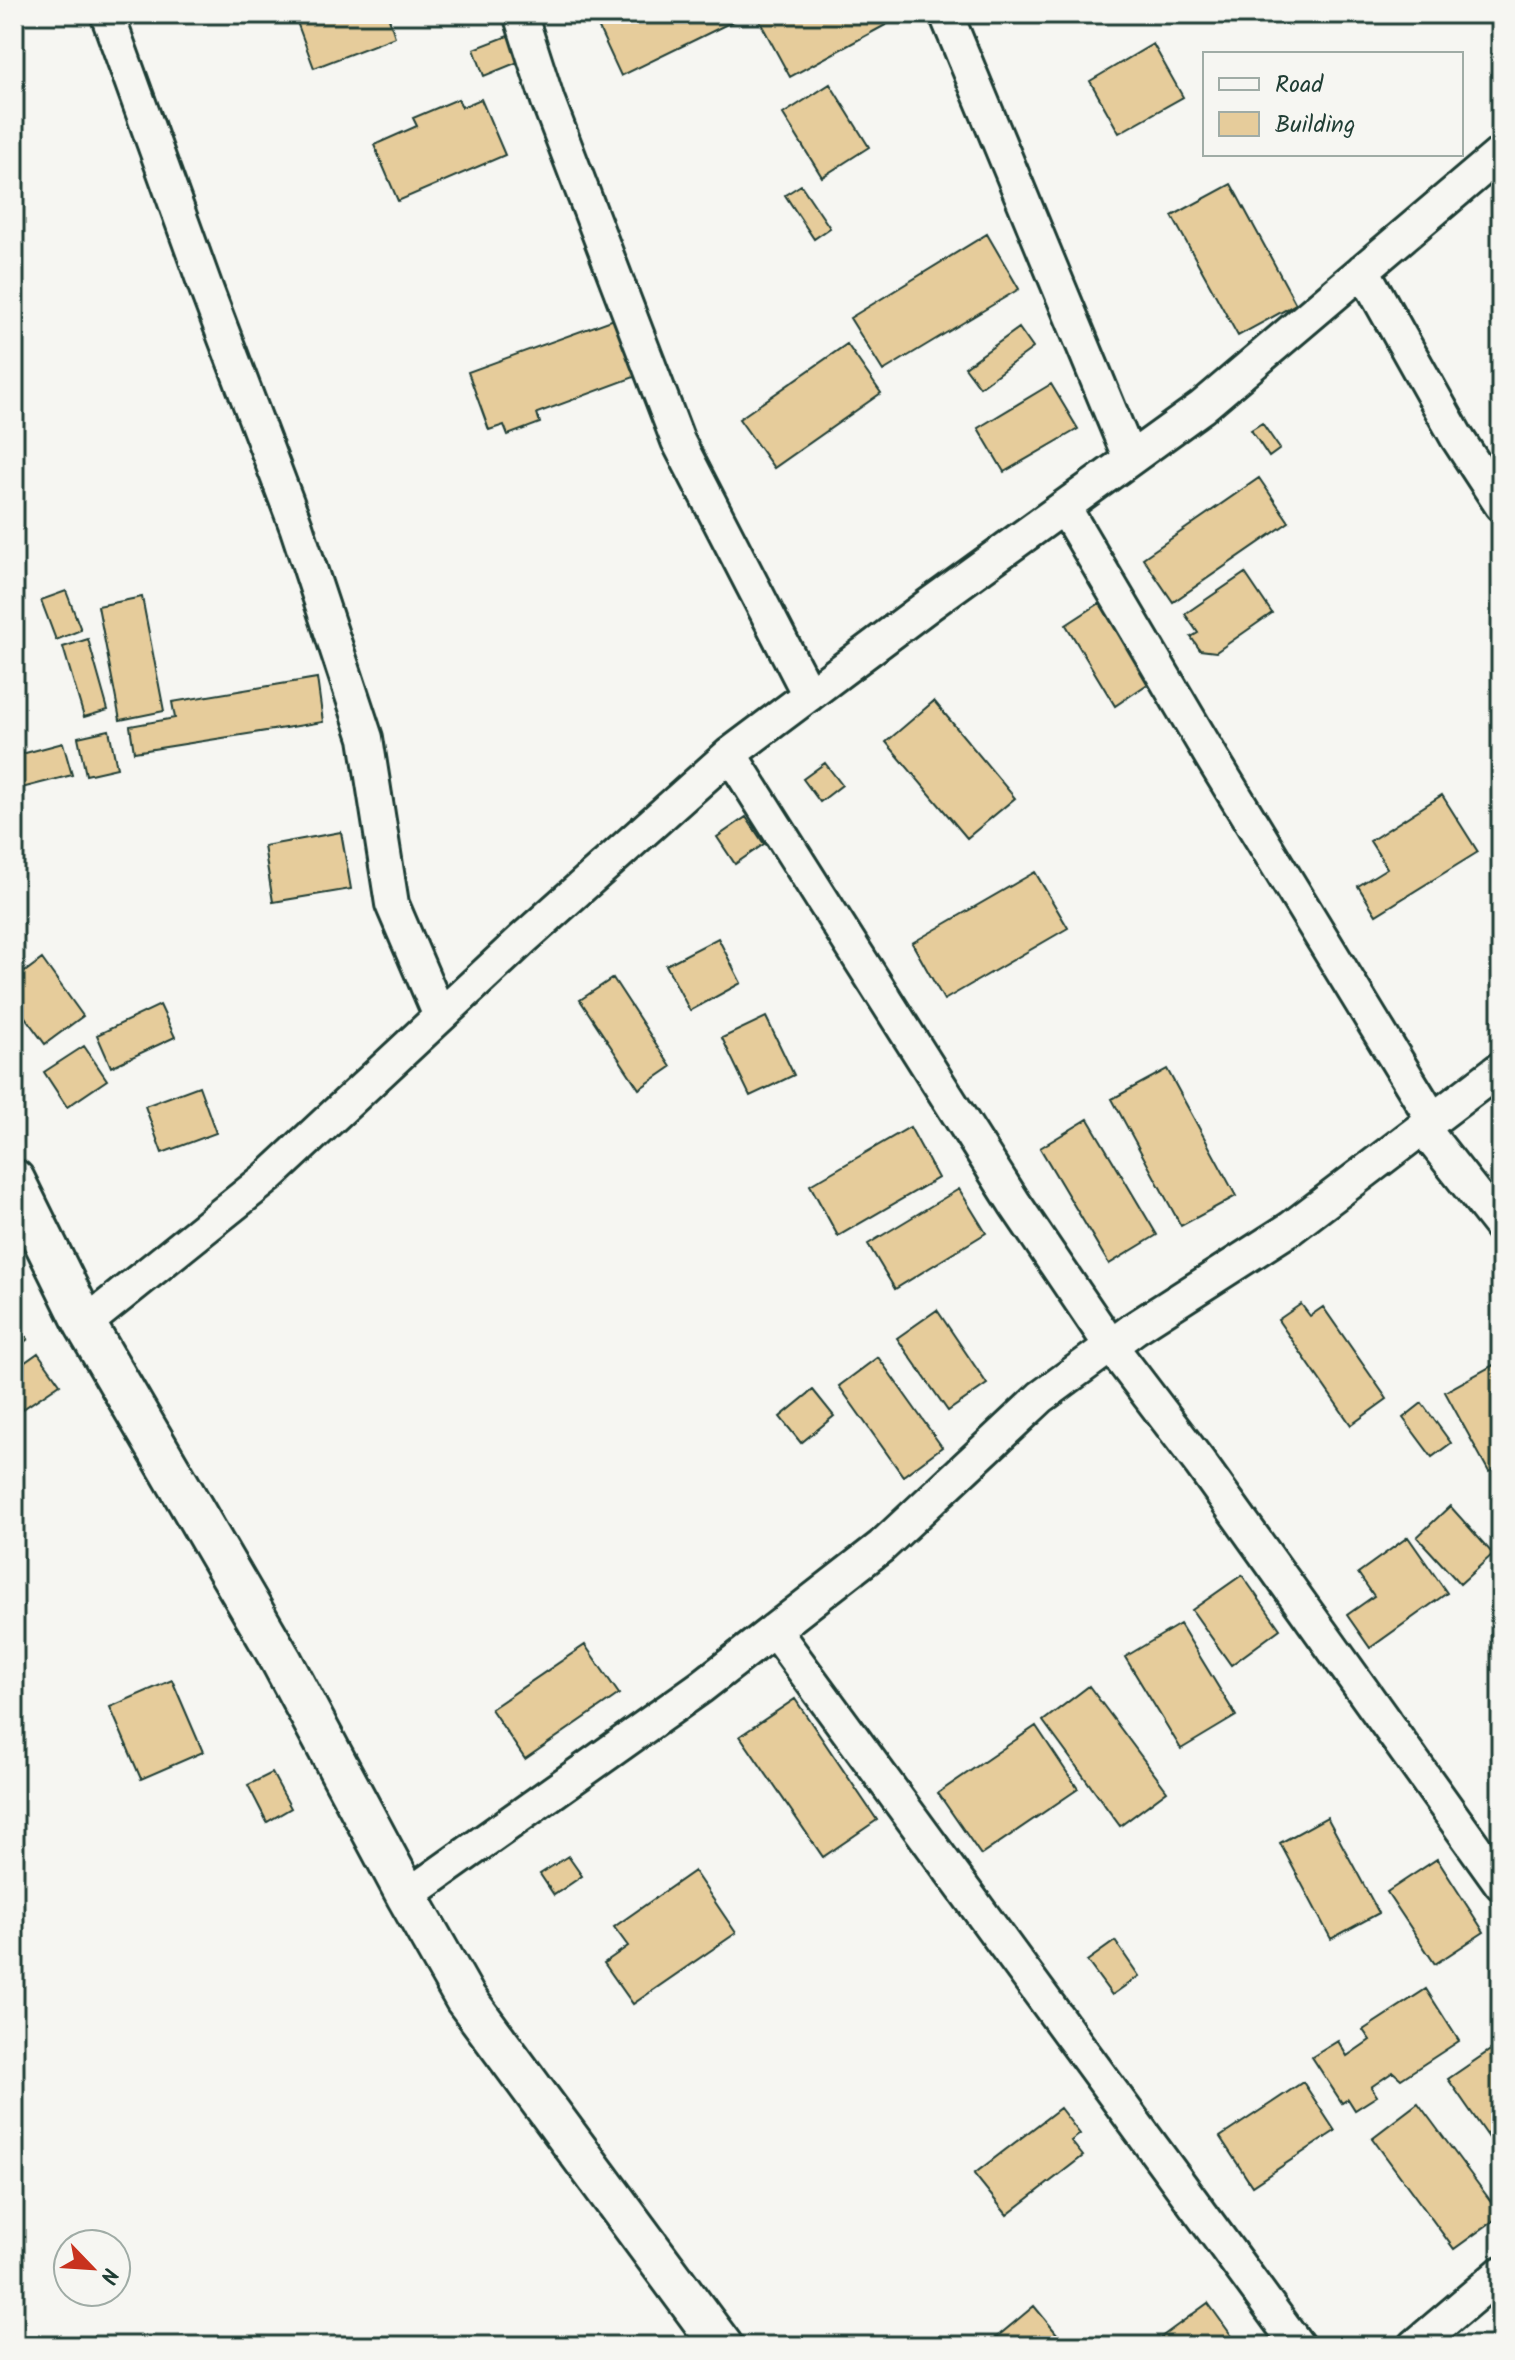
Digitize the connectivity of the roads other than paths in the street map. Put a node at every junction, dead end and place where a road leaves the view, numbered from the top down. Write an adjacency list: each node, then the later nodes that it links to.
1 (107, 14): 11 (street)
2 (520, 14): 9 (street)
3 (946, 14): 6 (street)
4 (1501, 153): 5 (street)
5 (1363, 270): 6 (street); 7 (street)
6 (1130, 459): 8 (street)
7 (1501, 505)
8 (1064, 507): 9 (street); 13 (street)
9 (809, 695): 10 (street)
10 (730, 754): 11 (street); 17 (street)
11 (440, 1016): 16 (street)
12 (1501, 1068): 13 (street)
13 (1428, 1124): 15 (street); 17 (street)
14 (14, 1180): 16 (street)
15 (1501, 1227)
16 (85, 1324): 20 (street)
17 (1111, 1346): 18 (street); 19 (street)
18 (774, 1630): 20 (street); 23 (street)
19 (1501, 1884)
20 (407, 1896): 22 (street)
21 (1501, 2273): 24 (street)
22 (722, 2346)
23 (1298, 2346)
24 (1415, 2346)

